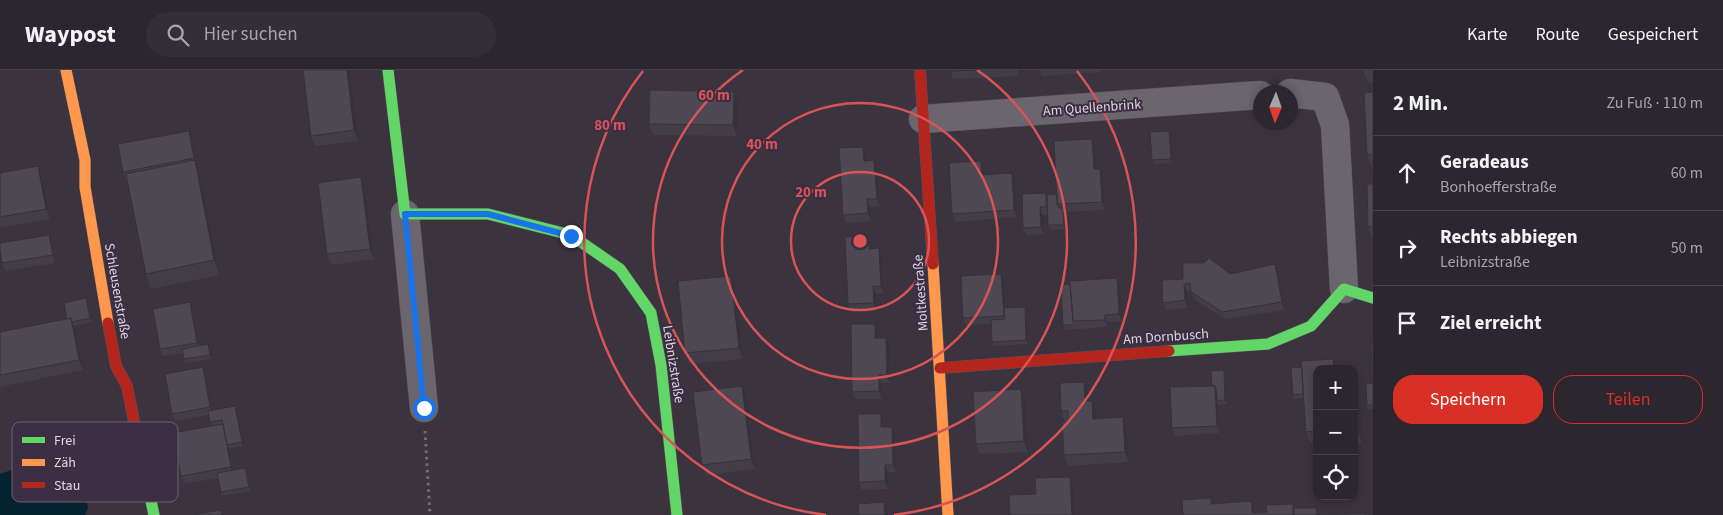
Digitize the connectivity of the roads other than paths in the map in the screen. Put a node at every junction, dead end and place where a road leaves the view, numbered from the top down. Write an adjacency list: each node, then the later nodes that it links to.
1 (66, 70): 12 (street, Schleusenstraße)
2 (388, 70): 7 (street)
3 (920, 70): 6 (street, Moltkestraße)
4 (1298, 93): 8 (street)
5 (1253, 95): 6 (street, Am Quellenbrink)
6 (923, 119): 10 (street, Moltkestraße)
7 (405, 214): 11 (street); 15 (street, Leibnizstraße)
8 (1344, 289): 9 (street); 10 (street, Am Dornbusch)
9 (1373, 298)
10 (940, 368): 16 (street, Moltkestraße)
11 (424, 408)
12 (135, 422)
13 (151, 502): 14 (street, Schleusenstraße)
14 (154, 515)
15 (677, 515)
16 (948, 515)

